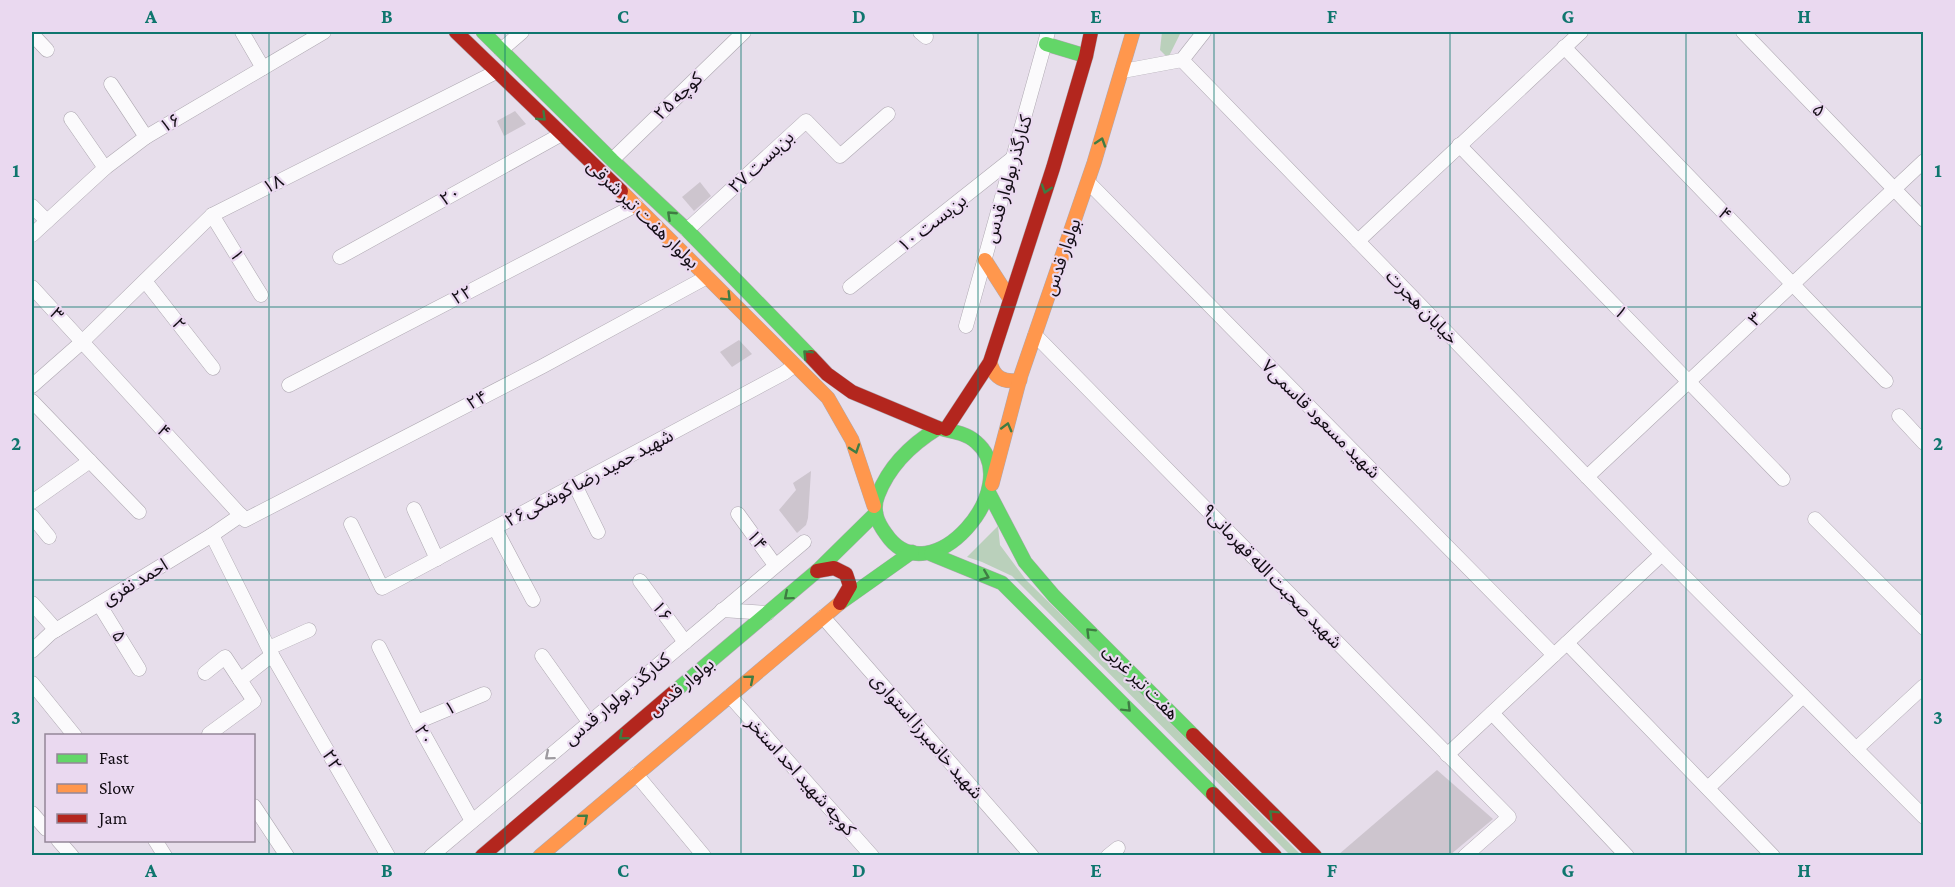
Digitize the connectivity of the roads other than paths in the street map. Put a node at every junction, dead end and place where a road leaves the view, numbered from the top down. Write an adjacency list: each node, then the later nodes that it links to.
1 (242, 32): 19 (street)
2 (324, 32): 19 (street, ۱۶)
3 (456, 32): 21 (main road, بولوار هفت تیر شرقی)
4 (483, 32): 16 (main road, بولوار هفت تیر شرقی)
5 (522, 32): 16 (street)
6 (744, 32): 31 (street, کوچه ۲۵)
7 (1091, 32): 17 (main road, بولوار قدس)
8 (1133, 32): 20 (main road, بولوار قدس)
9 (1204, 32): 18 (street)
10 (1581, 32): 14 (street)
11 (1743, 32): 35 (street, ۵)
12 (32, 34): 15 (street)
13 (1047, 38): 17 (main road); 30 (street, کنارگذر بولوار قدس)
14 (1564, 47): 29 (street); 48 (street, ۴)
15 (47, 50)
16 (501, 50): 23 (main road, بولوار هفت تیر شرقی)
17 (1086, 56): 52 (main road, بولوار قدس, one-way to 52)
18 (1182, 60): 20 (street); 43 (street, خیابان هجرت)
19 (263, 68): 28 (street, ۱۶)
20 (1124, 71): 34 (main road, بولوار قدس, one-way to 20)
21 (496, 72): 24 (main road, بولوار هفت تیر شرقی); 38 (street, ۱۸)
22 (111, 84): 28 (street)
23 (540, 88): 24 (main road); 31 (main road, بولوار هفت تیر شرقی)
24 (525, 101): 27 (main road, بولوار هفت تیر شرقی, one-way to 27)
25 (888, 114): 41 (street, بن‌بست ۲۷)
26 (71, 119): 33 (street)
27 (560, 135): 36 (main road, بولوار هفت تیر شرقی); 44 (street, ۲۰)
28 (146, 137): 33 (street, ۱۶)
29 (1459, 146): 43 (street); 61 (street, ۱)
30 (1013, 158): 45 (street, کنارگذر بولوار قدس); 50 (street, بن‌بست ۱۰)
31 (612, 160): 41 (main road, بولوار هفت تیر شرقی, one-way to 31)
32 (1923, 161): 35 (street, ۳)
33 (105, 168): 39 (street, ۱۶)
34 (1088, 182): 54 (main road, بولوار قدس); 110 (street, شهید مسعود قاسمی۷)
35 (1894, 189): 40 (street, ۵); 48 (street, ۳)
36 (636, 205): 46 (main road, بولوار هفت تیر شرقی); 62 (street, ۲۲)
37 (32, 206): 39 (street)
38 (212, 215): 47 (street, ۱۸); 51 (street, ۱)
39 (47, 220): 42 (street, ۱۶)
40 (1923, 220)
41 (687, 231): 66 (main road, بولوار هفت تیر شرقی, one-way to 41)
42 (32, 235)
43 (1358, 241): 69 (street, خیابان هجرت)
44 (340, 257)
45 (984, 260): 52 (main road); 53 (street, کنارگذر بولوار قدس)
46 (707, 277): 57 (main road, بولوار هفت تیر شرقی, one-way to 57); 79 (street, ۲۴)
47 (145, 281): 55 (street, ۱۸); 58 (street, ۲)
48 (1792, 284): 60 (street, ۴); 61 (street, ۳)
49 (32, 286): 55 (street, ۳)
50 (850, 287)
51 (261, 295)
52 (1010, 299): 56 (main road, بولوار قدس)
53 (966, 326)
54 (1035, 335): 59 (main road, بولوار قدس); 125 (street, شهید صحبت الله قهرمانی۹)
55 (82, 342): 63 (street, ۱۸); 79 (street, ۴)
56 (990, 362): 59 (main road); 66 (main road, بولوار قدس)
57 (795, 365): 71 (street, شهید حمید رضا کوشکی۲۶); 75 (main road, بولوار هفت تیر شرقی, one-way to 75)
58 (213, 368)
59 (1020, 380): 72 (main road, بولوار قدس, one-way to 59)
60 (1886, 381)
61 (1689, 382): 69 (street, ۳); 70 (street, ۱)
62 (289, 384)
63 (32, 386)
64 (34, 410): 68 (street)
65 (1899, 416): 67 (street)
66 (942, 428): 72 (main road); 75 (main road)
67 (1923, 443)
68 (90, 462): 73 (street); 76 (street)
69 (1587, 477): 89 (street, خیابان هجرت)
70 (1783, 479)
71 (575, 485): 82 (street, شهید حمید رضا کوشکی۲۶); 83 (street)
72 (991, 488): 88 (main road); 146 (main road, هفت تیر غربی, one-way to 72)
73 (32, 502)
74 (414, 509): 90 (street)
75 (875, 509): 87 (main road); 92 (main road, بولوار قدس)
76 (139, 512)
77 (738, 514): 91 (street, ۱۴)
78 (32, 516): 85 (street)
79 (243, 518): 84 (street, احمد نفری)
80 (1815, 519): 101 (street)
81 (351, 524): 90 (street, شهید حمید رضا کوشکی۲۶)
82 (495, 528): 90 (street, شهید حمید رضا کوشکی۲۶); 94 (street)
83 (598, 532)
84 (212, 535): 97 (street, احمد نفری); 108 (street, ۲۲)
85 (49, 537)
86 (804, 542): 91 (street, کنارگذر بولوار قدس)
87 (912, 552): 88 (main road); 96 (main road, بولوار قدس)
88 (931, 554): 145 (main road, هفت تیر غربی, one-way to 145)
89 (1662, 554): 105 (street); 118 (street, خیابان هجرت)
90 (437, 559)
91 (775, 565): 98 (street, کنارگذر بولوار قدس)
92 (817, 571): 96 (main road); 99 (main road, بولوار قدس, one-way to 99)
93 (640, 581): 104 (street, ۱۶)
94 (533, 600)
95 (32, 603): 102 (street)
96 (840, 603): 100 (main road, بولوار قدس)
97 (99, 604): 102 (street, احمد نفری); 111 (street, ۵)
98 (722, 610): 99 (street); 104 (street, کنارگذر بولوار قدس)
99 (768, 613): 140 (main road, بولوار قدس, one-way to 140)
100 (823, 617): 117 (main road, بولوار قدس, one-way to 100); 144 (street, شهید خانمیرزا استواری)
101 (1923, 628)
102 (56, 630): 107 (street, احمد نفری)
103 (309, 630): 108 (street)
104 (685, 642): 121 (street, کنارگذر بولوار قدس)
105 (1567, 643): 110 (street); 127 (street)
106 (379, 647): 120 (street, ۲۰)
107 (32, 651)
108 (270, 652): 113 (street); 138 (street, ۲۲)
109 (542, 656): 121 (street)
110 (1554, 656): 119 (street)
111 (139, 669)
112 (206, 673): 113 (street)
113 (240, 680): 123 (street)
114 (32, 683): 122 (street)
115 (1921, 693): 124 (street)
116 (484, 694): 120 (street, ۱)
117 (730, 696): 126 (main road, بولوار قدس); 143 (street, کوچه شهید احد استخر)
118 (1803, 696): 124 (street, خیابان هجرت); 127 (street)
119 (1492, 713): 125 (street); 148 (street)
120 (417, 722): 131 (street, ۲۰)
121 (589, 722): 131 (street, کنارگذر بولوار قدس, one-way to 131)
122 (74, 734)
123 (209, 734)
124 (1856, 749): 130 (street, خیابان هجرت)
125 (1447, 755): 147 (street, شهید صحبت الله قهرمانی۹)
126 (636, 774): 141 (main road, بولوار قدس, one-way to 126); 142 (street)
127 (1708, 788): 149 (street)
128 (255, 807): 137 (street)
129 (32, 813): 132 (street)
130 (1923, 817)
131 (472, 821): 139 (street, کنارگذر بولوار قدس)
132 (45, 828)
133 (60, 842): 135 (street)
134 (156, 842): 136 (street)
135 (72, 855)
136 (165, 855)
137 (287, 855)
138 (388, 855)
139 (430, 855)
140 (482, 855)
141 (541, 855)
142 (704, 855)
143 (872, 855)
144 (1032, 855)
145 (1275, 855)
146 (1315, 855)
147 (1465, 855)
148 (1627, 855)
149 (1773, 855)

